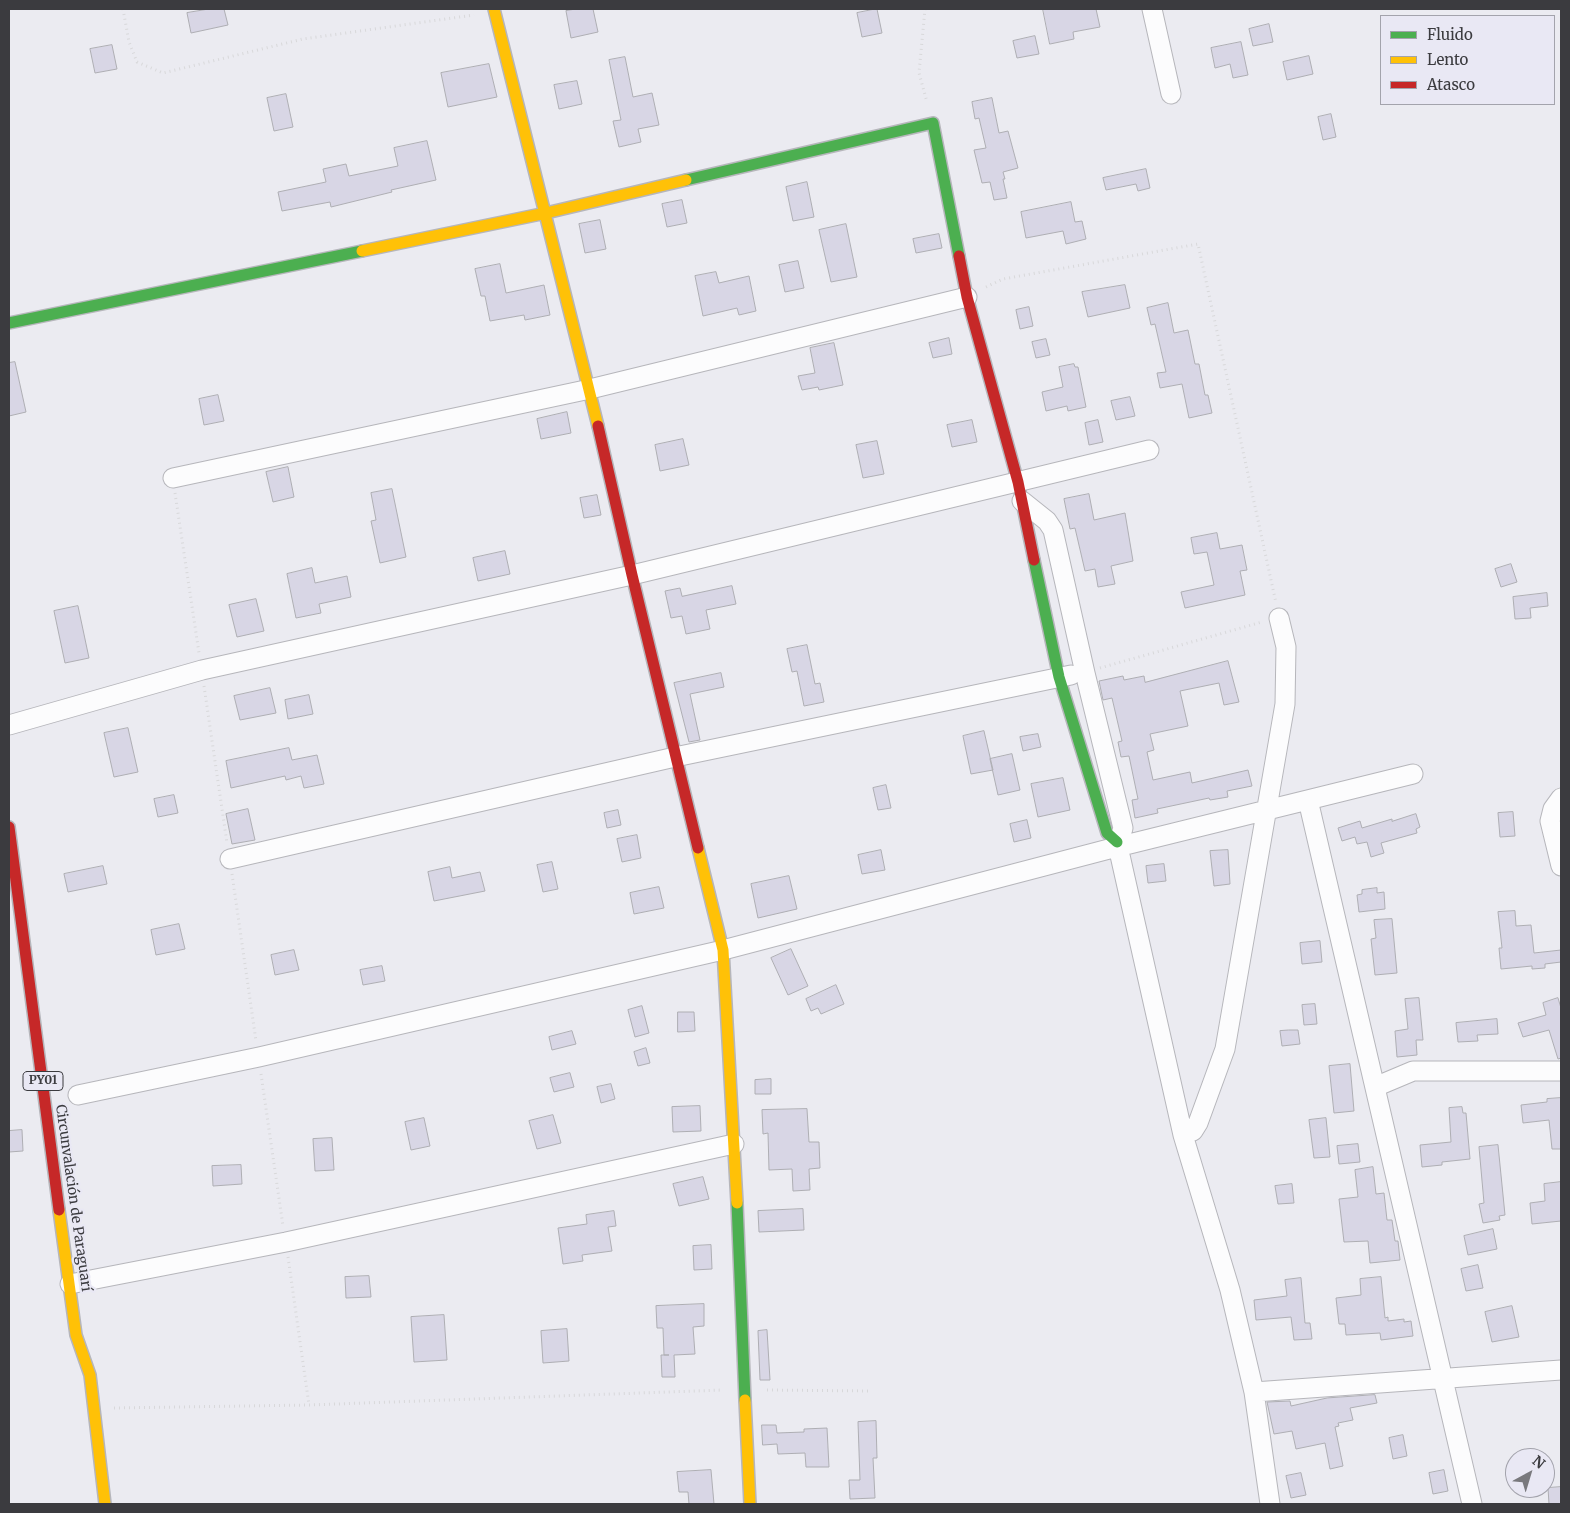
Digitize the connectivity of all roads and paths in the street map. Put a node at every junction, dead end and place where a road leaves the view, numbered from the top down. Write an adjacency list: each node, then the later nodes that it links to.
1 (123, 9): 4 (path)
2 (925, 9): 6 (path)
3 (1152, 9): 5 (street)
4 (499, 10): 7 (main road)
5 (1171, 94)
6 (933, 123): 7 (main road); 8 (main road)
7 (546, 213): 9 (main road); 10 (main road)
8 (967, 297): 10 (street); 13 (main road); 16 (path)
9 (9, 323)
10 (590, 389): 12 (street); 15 (main road)
11 (1149, 450): 13 (street)
12 (173, 478): 17 (path)
13 (1018, 482): 14 (main road); 15 (street)
14 (1022, 501): 18 (street); 19 (main road)
15 (632, 574): 17 (street); 21 (main road)
16 (1278, 618): 18 (path); 25 (street)
17 (202, 670): 20 (street); 28 (path)
18 (1085, 673): 19 (street); 27 (street)
19 (1059, 677): 21 (street); 27 (main road)
20 (9, 725)
21 (675, 757): 28 (street); 30 (main road)
22 (1413, 774): 24 (street)
23 (1561, 798): 29 (street)
24 (1308, 800): 25 (street); 33 (street)
25 (1267, 810): 27 (street); 35 (street)
26 (9, 827): 38 (main road, Circunvalación de Paraguarí / PY01)
27 (1117, 844): 30 (street); 35 (street)
28 (230, 859): 31 (path)
29 (1561, 866)
30 (723, 950): 31 (street); 36 (main road)
31 (259, 1057): 34 (street); 37 (path)
32 (1561, 1071): 33 (street)
33 (1375, 1087): 42 (street)
34 (78, 1095)
35 (1183, 1135): 45 (street)
36 (734, 1144): 37 (street); 43 (main road)
37 (286, 1242): 38 (street); 46 (path)
38 (70, 1284): 39 (main road, Circunvalación de Paraguarí / PY01)
39 (76, 1335): 40 (main road, Circunvalación de Paraguarí / PY01); 47 (main road, Circunvalación de Paraguarí / PY01)
40 (73, 1363)
41 (1561, 1370): 42 (street)
42 (1443, 1379): 45 (street); 51 (street)
43 (745, 1390): 44 (path); 46 (path); 49 (main road)
44 (871, 1391)
45 (1254, 1392): 50 (street)
46 (309, 1405): 47 (path)
47 (94, 1408): 48 (main road, Circunvalación de Paraguarí / PY01)
48 (104, 1504)
49 (750, 1504)
50 (1270, 1504)
51 (1472, 1504)

